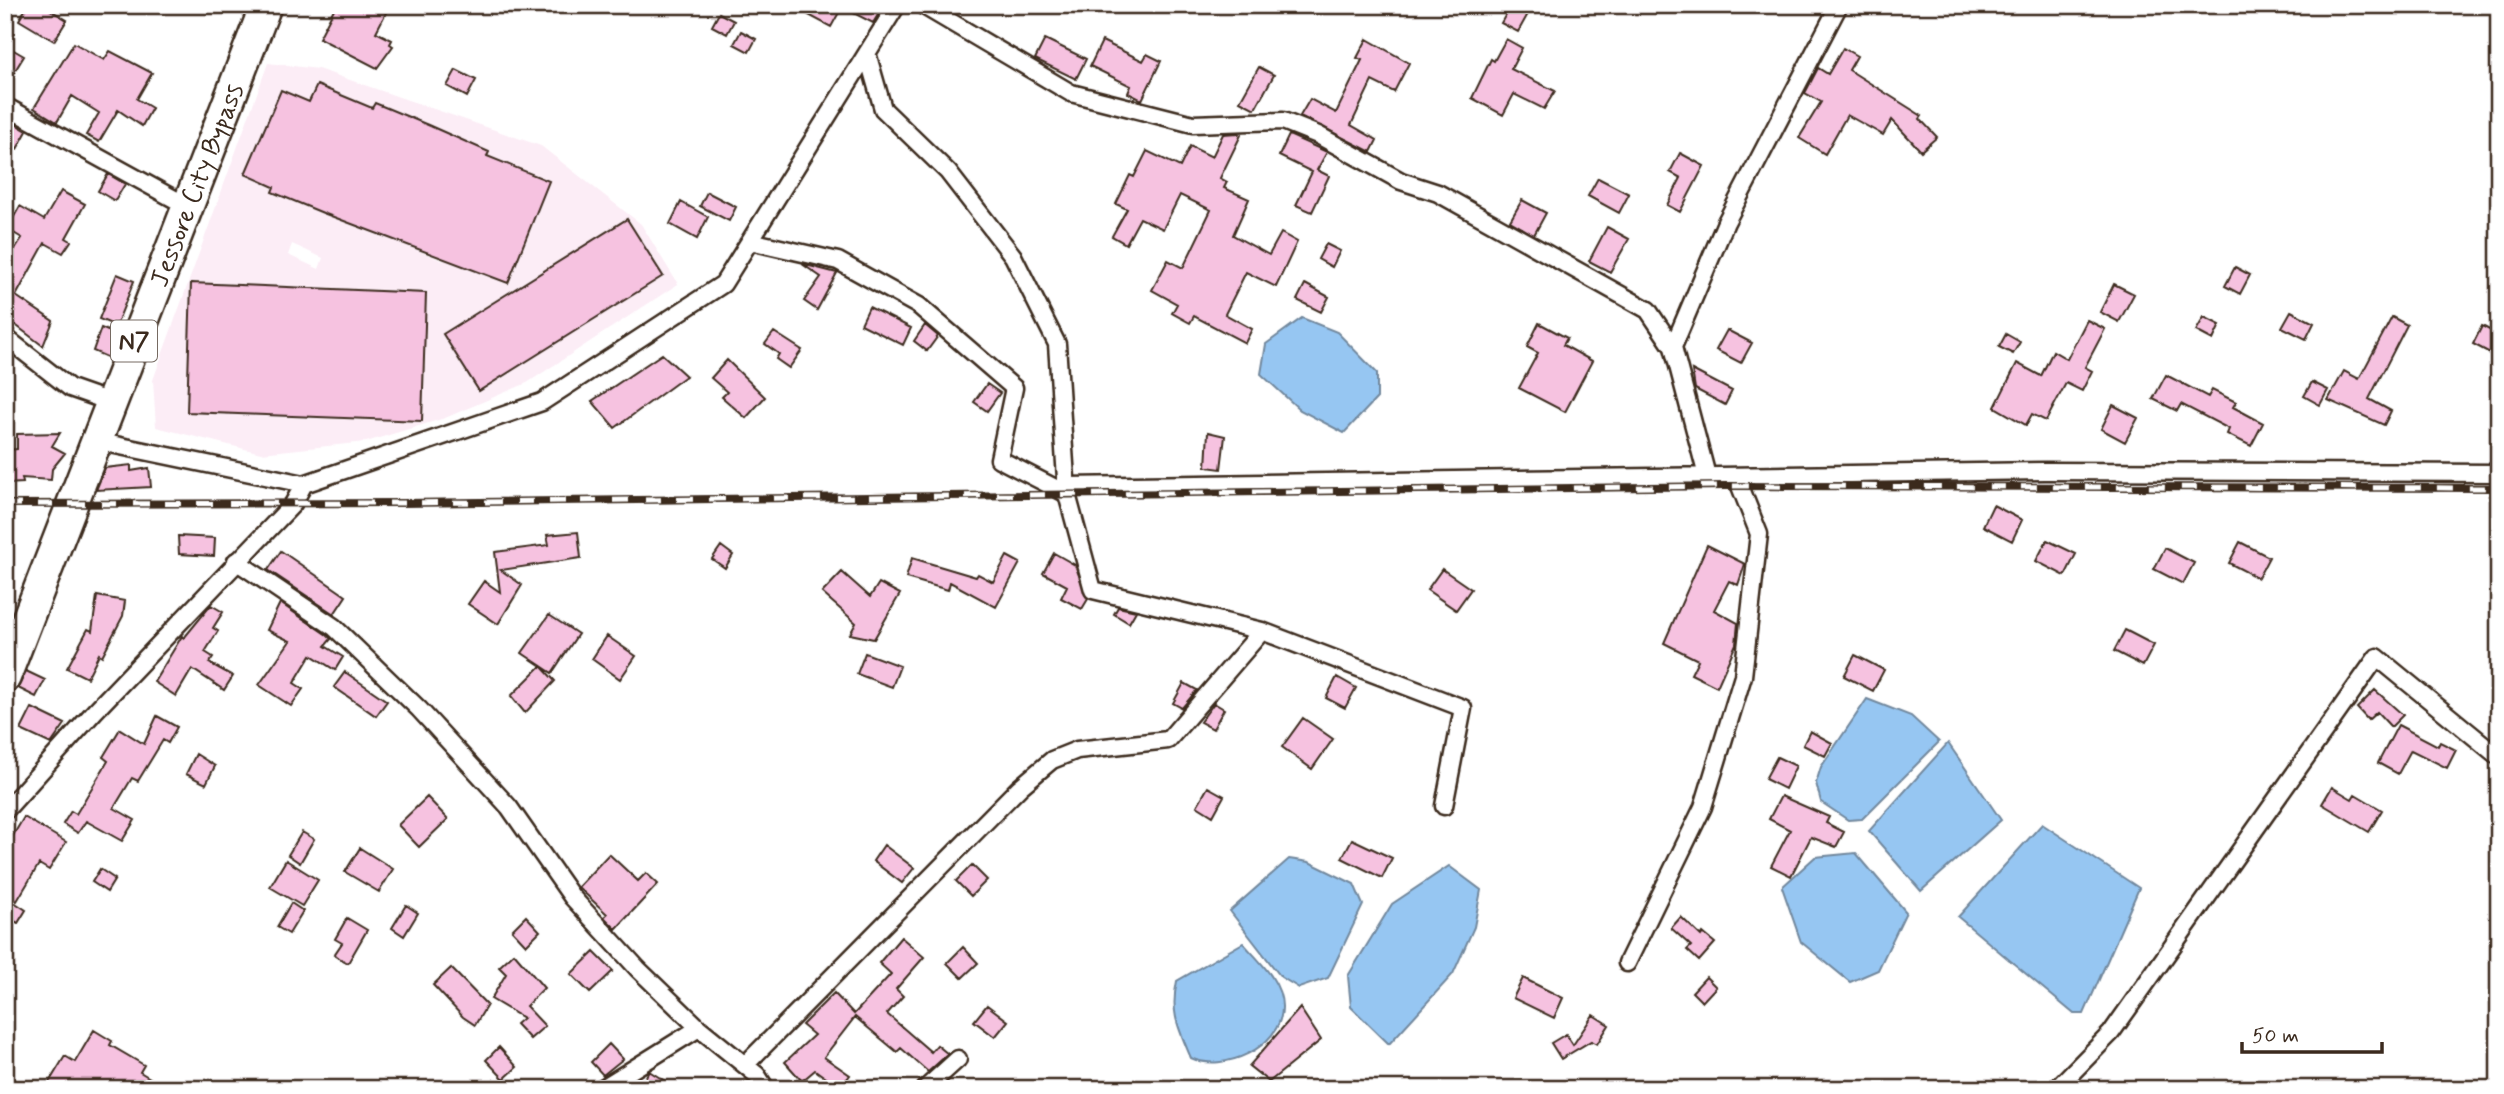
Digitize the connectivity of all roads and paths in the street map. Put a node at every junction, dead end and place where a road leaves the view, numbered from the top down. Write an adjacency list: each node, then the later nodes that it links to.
1 (267, 5): 7 (highway, Jessore City Bypass / N7)
2 (897, 5): 5 (street)
3 (922, 5): 10 (street)
4 (1839, 5): 10 (street)
5 (867, 52): 8 (street); 17 (street)
6 (5, 106): 7 (street)
7 (187, 206): 11 (highway, Jessore City Bypass / N7)
8 (750, 241): 16 (street); 17 (street)
9 (5, 337): 11 (street)
10 (1673, 346): 14 (street)
11 (110, 402): 12 (highway, Jessore City Bypass / N7)
12 (96, 441): 16 (street); 20 (highway, Jessore City Bypass / N7)
13 (2499, 473): 15 (street)
14 (1707, 476): 15 (street); 17 (street)
15 (1732, 476): 24 (street)
16 (304, 484): 18 (street)
17 (1067, 490): 19 (street)
18 (236, 561): 23 (street); 25 (street)
19 (1262, 631): 22 (street); 27 (street)
20 (5, 677)
21 (2499, 757): 31 (street)
22 (1444, 806)
23 (5, 811)
24 (1628, 963)
25 (699, 1028): 27 (street); 28 (street)
26 (958, 1059): 30 (street)
27 (745, 1065): 29 (street)
28 (601, 1089)
29 (766, 1089)
30 (925, 1089)
31 (2056, 1089)

